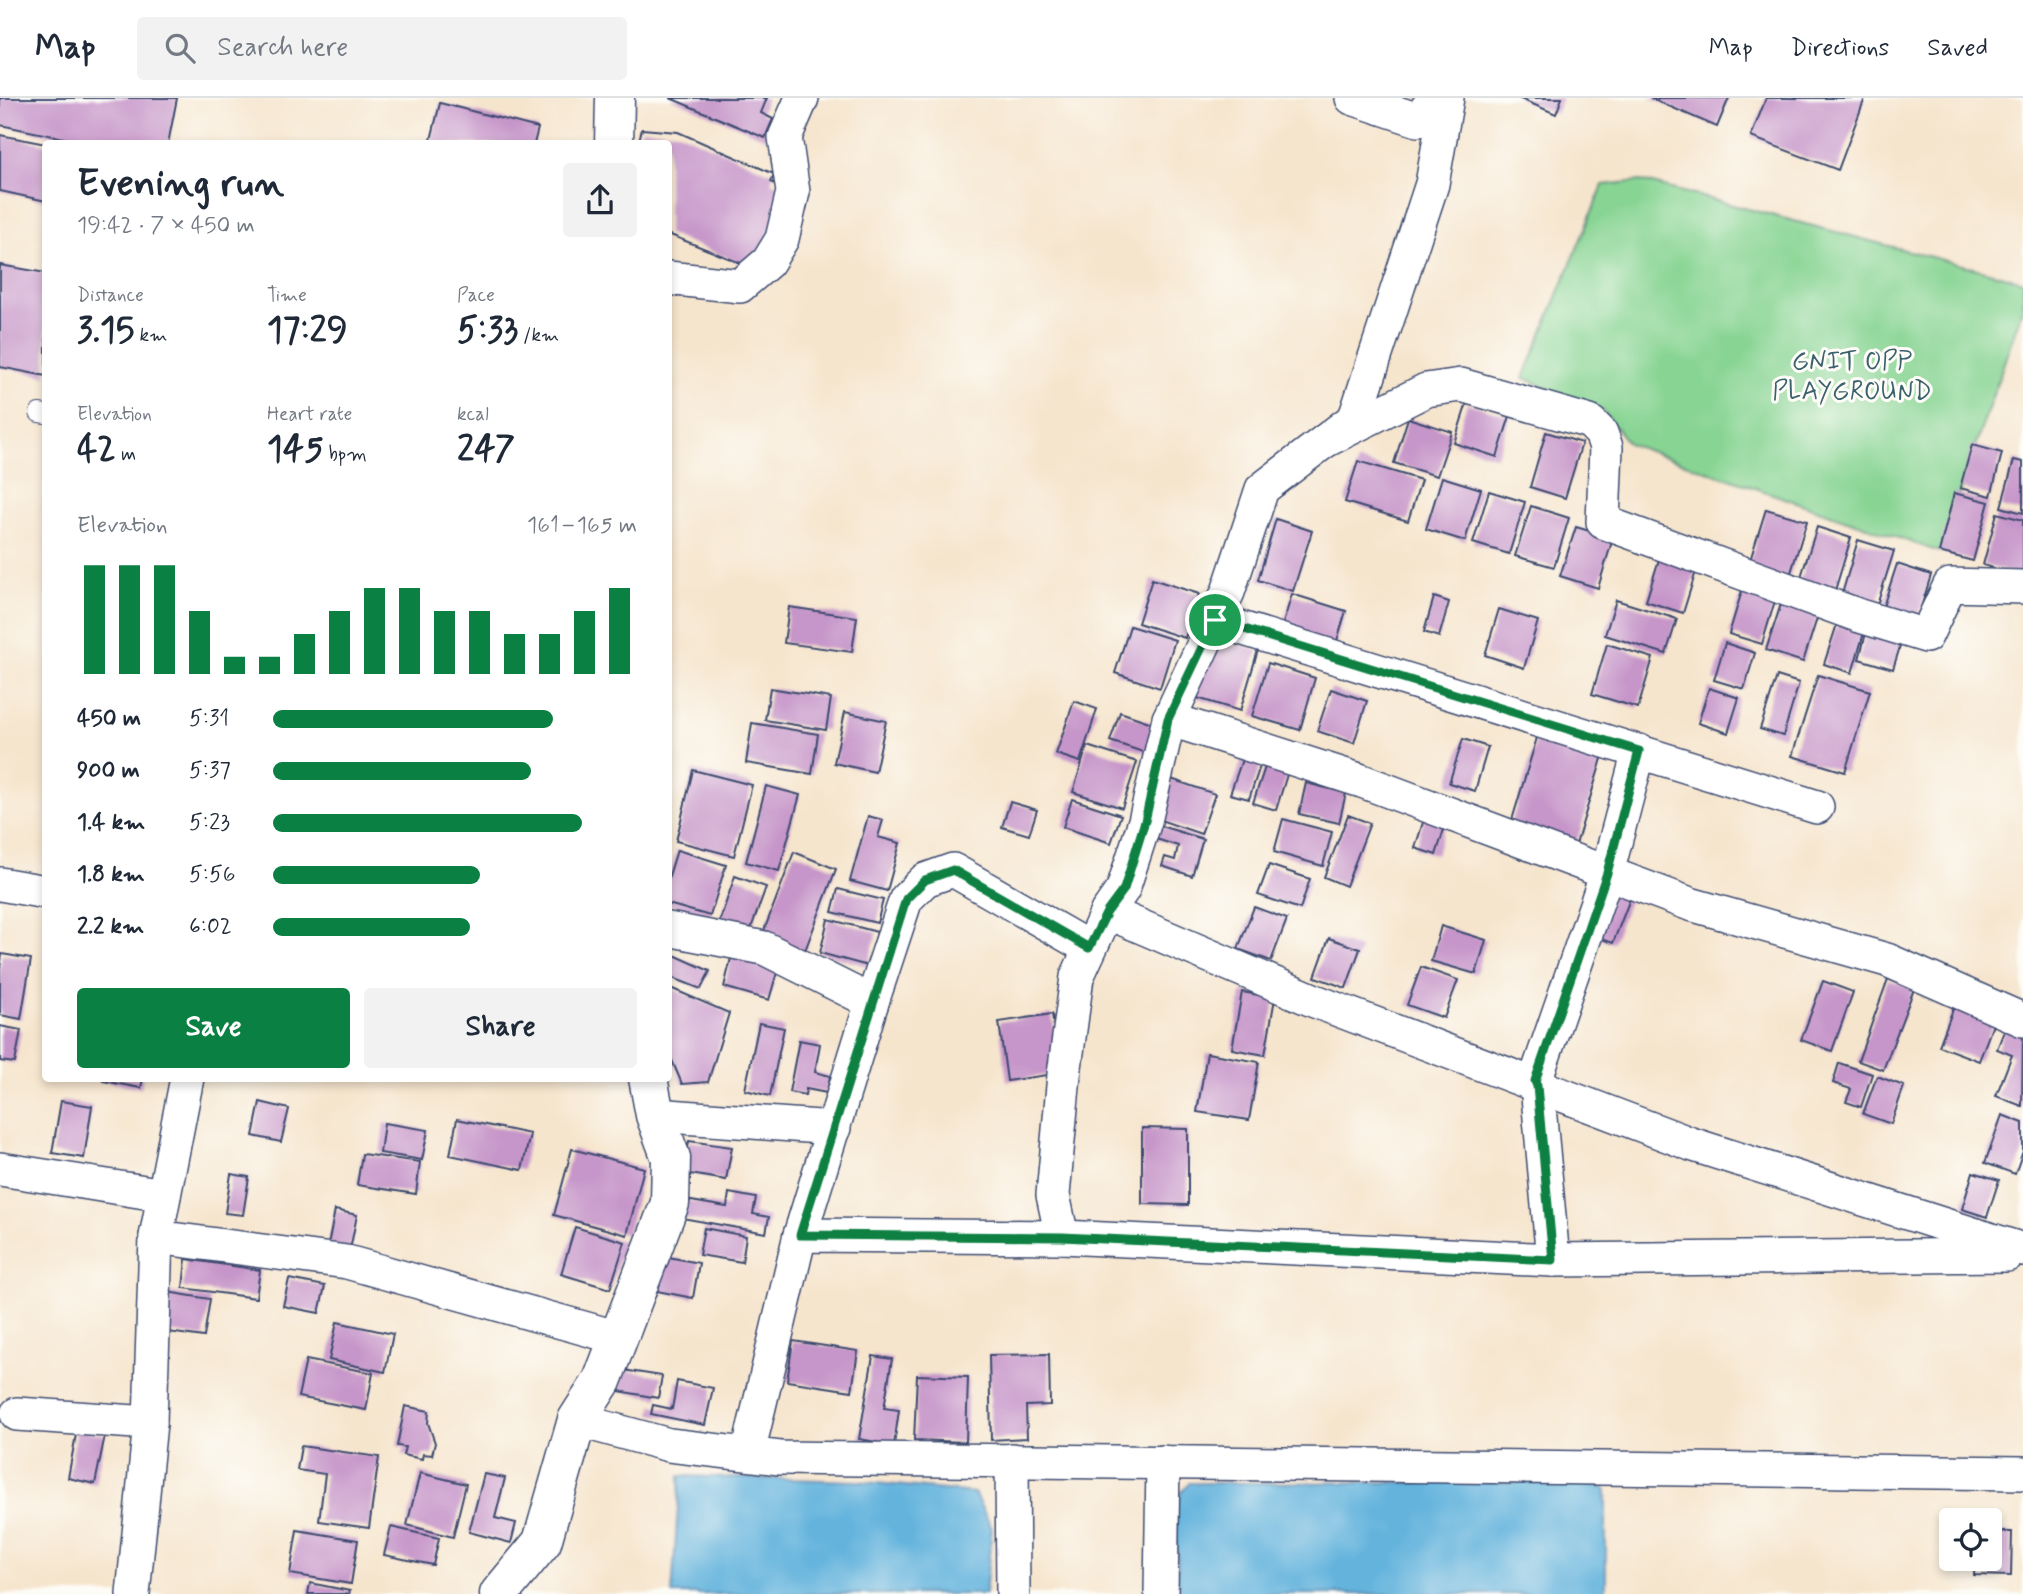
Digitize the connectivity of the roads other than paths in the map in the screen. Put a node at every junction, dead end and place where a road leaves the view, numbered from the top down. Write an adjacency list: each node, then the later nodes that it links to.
1 (615, 98): 6 (street)
2 (802, 98): 7 (street)
3 (1352, 98): 4 (street)
4 (1435, 98)
5 (1447, 98): 8 (street)
6 (614, 140)
7 (672, 278)
8 (1325, 441): 9 (street); 10 (street)
9 (2023, 587)
10 (1215, 620): 11 (street); 12 (street)
11 (1168, 719): 14 (street); 17 (street)
12 (1639, 751): 13 (street); 14 (street)
13 (1817, 807)
14 (1607, 873): 21 (street); 24 (street)
15 (0, 884): 16 (street)
16 (42, 891)
17 (1107, 912): 19 (street); 24 (street)
18 (672, 930): 20 (street)
19 (1089, 948): 20 (street); 31 (street)
20 (872, 1002): 26 (street)
21 (2023, 1020)
22 (186, 1082): 28 (street)
23 (649, 1082): 25 (street)
24 (1537, 1086): 32 (street); 33 (street)
25 (655, 1115): 26 (street); 34 (street)
26 (834, 1128): 29 (street)
27 (0, 1169): 28 (street)
28 (164, 1195): 30 (street)
29 (800, 1235): 31 (street); 38 (street)
30 (156, 1237): 34 (street); 37 (street)
31 (1062, 1237): 33 (street)
32 (2023, 1253): 33 (street)
33 (1553, 1260)
34 (619, 1338): 36 (street)
35 (18, 1414): 37 (street)
36 (577, 1420): 38 (street); 43 (street)
37 (150, 1423): 42 (street)
38 (748, 1453): 39 (street)
39 (1012, 1460): 40 (street); 44 (street)
40 (1163, 1462): 41 (street); 45 (street)
41 (2023, 1476)
42 (133, 1594)
43 (499, 1594)
44 (1013, 1594)
45 (1161, 1594)

